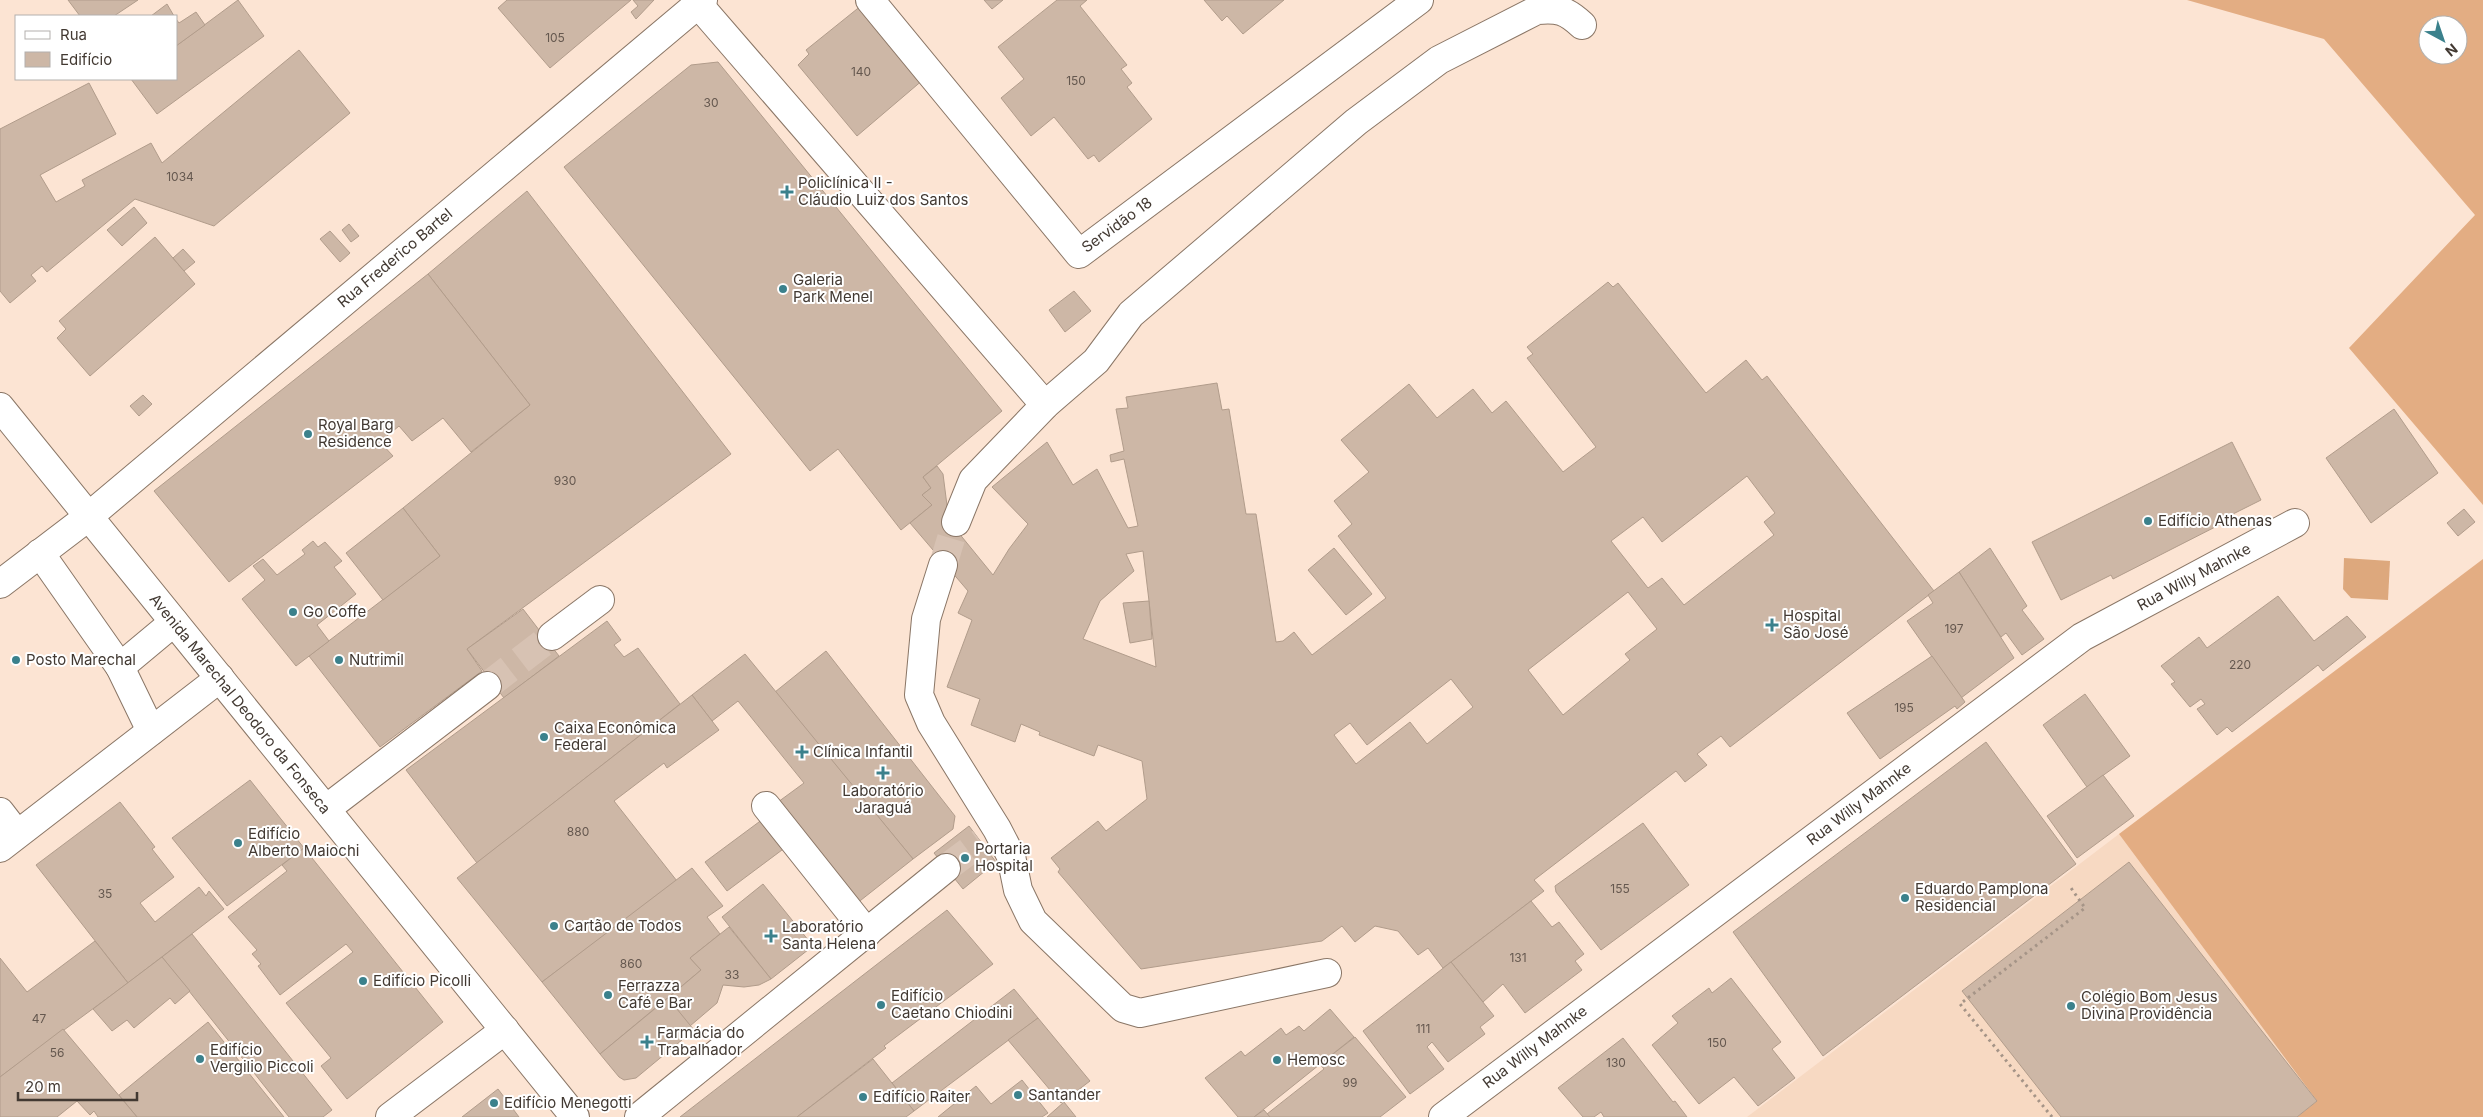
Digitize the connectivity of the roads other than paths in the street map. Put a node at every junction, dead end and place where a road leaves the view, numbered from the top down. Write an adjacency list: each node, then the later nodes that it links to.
1 (870, 0): 2 (street, Servidão 18)
2 (1419, 0)
3 (701, 2): 5 (street); 7 (street, Rua Frederico Bartel)
4 (1582, 25): 5 (street)
5 (1045, 405): 8 (street)
6 (0, 407): 7 (street, Avenida Marechal Deodoro da Fonseca)
7 (88, 517): 10 (street, Rua Frederico Bartel); 14 (street, Avenida Marechal Deodoro da Fonseca)
8 (956, 522)
9 (2295, 523): 31 (street, Rua Willy Mahnke)
10 (40, 553): 12 (street, Rua Frederico Bartel); 16 (street)
11 (943, 565): 26 (street)
12 (0, 584)
13 (600, 600): 15 (street)
14 (174, 622): 16 (street); 17 (street, Avenida Marechal Deodoro da Fonseca)
15 (552, 636)
16 (120, 667): 19 (street)
17 (220, 678): 19 (street); 21 (street, Avenida Marechal Deodoro da Fonseca)
18 (487, 686): 21 (street)
19 (151, 731): 23 (street)
20 (766, 806): 25 (street)
21 (326, 809): 27 (street, Avenida Marechal Deodoro da Fonseca)
22 (0, 812): 23 (street)
23 (9, 841)
24 (939, 874): 25 (street)
25 (867, 933): 30 (street)
26 (1327, 973)
27 (505, 1030): 28 (street); 29 (street, Avenida Marechal Deodoro da Fonseca)
28 (390, 1117)
29 (575, 1117)
30 (639, 1117)
31 (1443, 1117)

